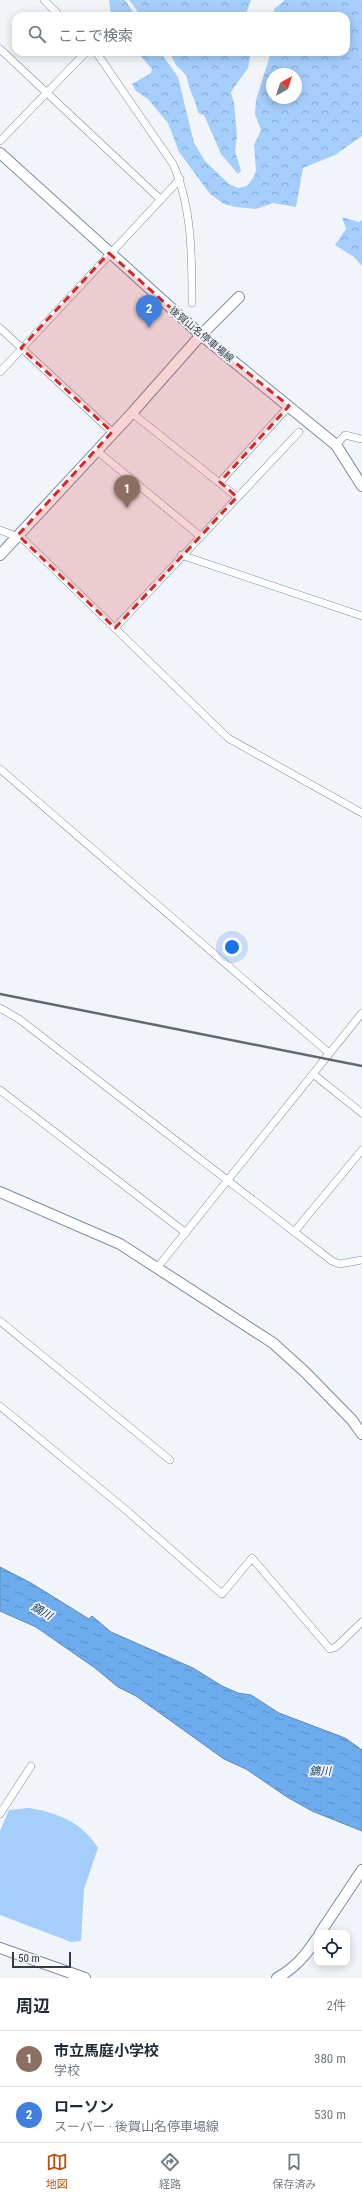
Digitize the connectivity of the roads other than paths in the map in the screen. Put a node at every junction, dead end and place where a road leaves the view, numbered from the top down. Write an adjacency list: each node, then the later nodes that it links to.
1 (44, 0): 2 (street)
2 (56, 12)
3 (0, 49): 6 (street)
4 (82, 56): 6 (street)
5 (99, 56): 9 (street)
6 (47, 92): 7 (street); 10 (street)
7 (0, 141)
8 (0, 153): 11 (street, 後賀山名停車場線)
9 (180, 179): 10 (street); 13 (street)
10 (160, 199): 11 (street)
11 (109, 253): 15 (street, 後賀山名停車場線); 16 (street)
12 (239, 297): 15 (street)
13 (192, 303)
14 (0, 328): 16 (street)
15 (201, 335): 18 (street, 後賀山名停車場線); 19 (street)
16 (21, 348): 17 (street); 20 (street)
17 (0, 372)
18 (289, 406): 23 (street, 後賀山名停車場線); 25 (street)
19 (132, 412): 20 (street); 25 (street)
20 (112, 432): 24 (street)
21 (298, 432): 27 (street)
22 (362, 439): 23 (street)
23 (336, 445): 26 (street, 後賀山名停車場線)
24 (96, 450): 29 (street); 30 (street)
25 (220, 482): 27 (street)
26 (362, 486)
27 (237, 497): 30 (street)
28 (0, 530): 29 (street)
29 (18, 536): 31 (street); 34 (street)
30 (200, 536): 32 (street)
31 (0, 555)
32 (181, 555): 33 (street); 34 (street)
33 (362, 616)
34 (115, 628): 36 (street)
35 (0, 769): 39 (street)
36 (362, 813)
37 (0, 1008): 44 (street)
38 (362, 1013): 39 (street)
39 (329, 1053): 40 (street)
40 (313, 1074): 42 (street); 44 (street)
41 (0, 1090): 47 (street)
42 (362, 1113)
43 (362, 1150): 46 (street)
44 (227, 1179): 46 (street); 47 (street)
45 (0, 1192): 49 (street)
46 (294, 1232): 48 (street)
47 (186, 1233): 49 (street)
48 (362, 1260)
49 (157, 1268): 52 (street)
50 (0, 1321): 53 (street)
51 (0, 1406): 54 (street)
52 (362, 1434)
53 (170, 1460)
54 (362, 1622)
55 (31, 1766): 56 (street)
56 (0, 1814)
57 (362, 1870): 58 (street)
58 (322, 1930)
59 (314, 1942): 62 (street)
60 (0, 1948): 61 (street)
61 (85, 1978)
62 (277, 1978)

